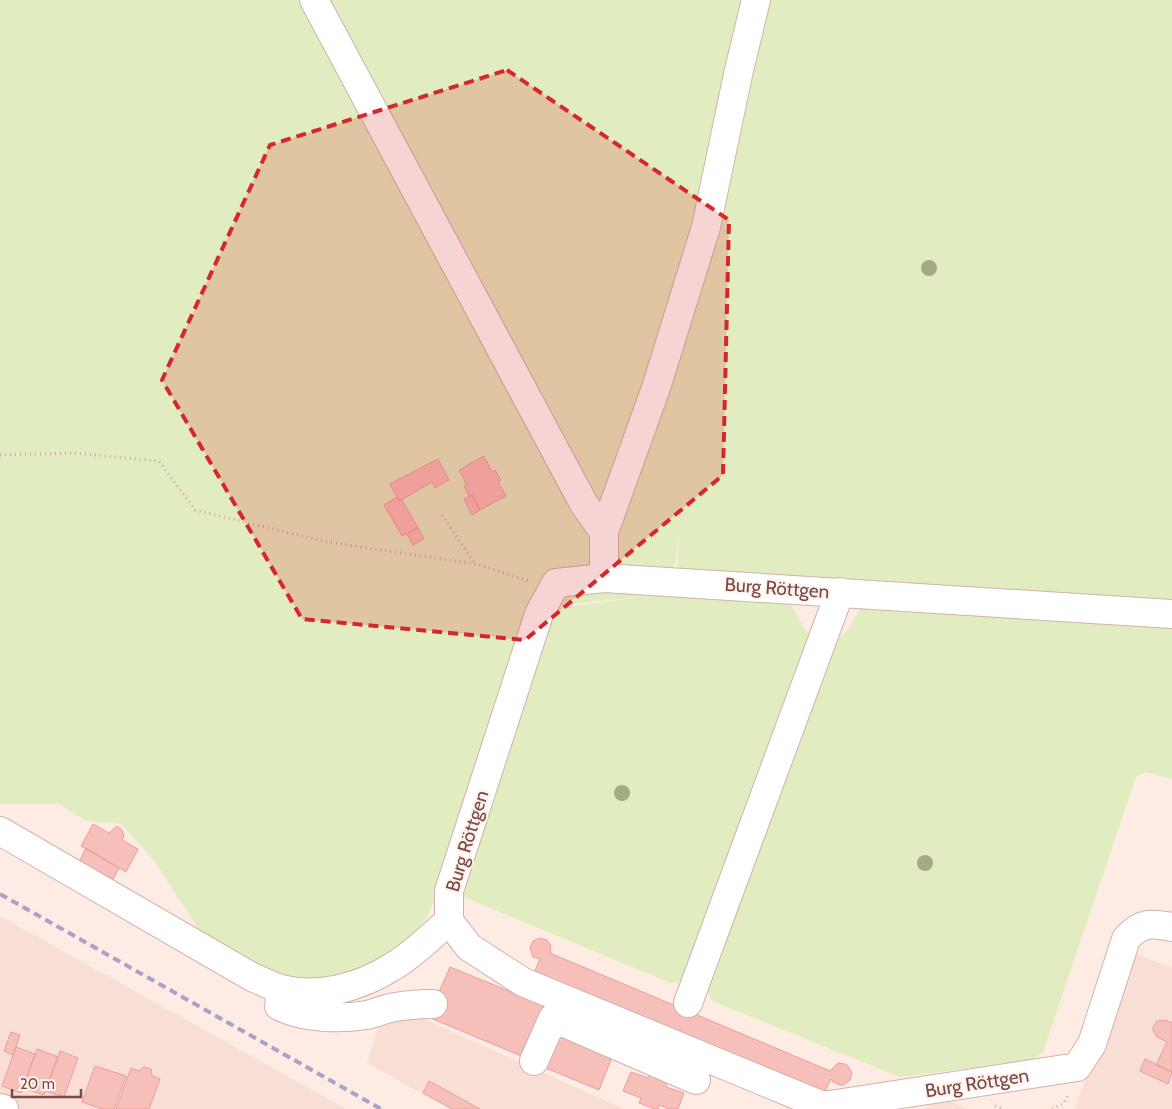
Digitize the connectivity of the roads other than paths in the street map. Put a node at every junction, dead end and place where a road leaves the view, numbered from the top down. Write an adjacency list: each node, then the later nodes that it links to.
1 (314, 0): 3 (lane)
2 (756, 0): 3 (lane)
3 (604, 532): 4 (lane)
4 (604, 578): 5 (lane, Burg Röttgen); 8 (lane, Burg Röttgen)
5 (840, 592): 6 (lane, Burg Röttgen); 11 (lane)
6 (1172, 614)
7 (0, 831): 10 (lane)
8 (450, 921): 10 (lane); 13 (lane, Burg Röttgen)
9 (1172, 927): 13 (lane, Burg Röttgen)
10 (282, 989): 12 (lane)
11 (688, 1003)
12 (433, 1004)
13 (666, 1060): 14 (lane); 15 (lane)
14 (534, 1061)
15 (696, 1080)

